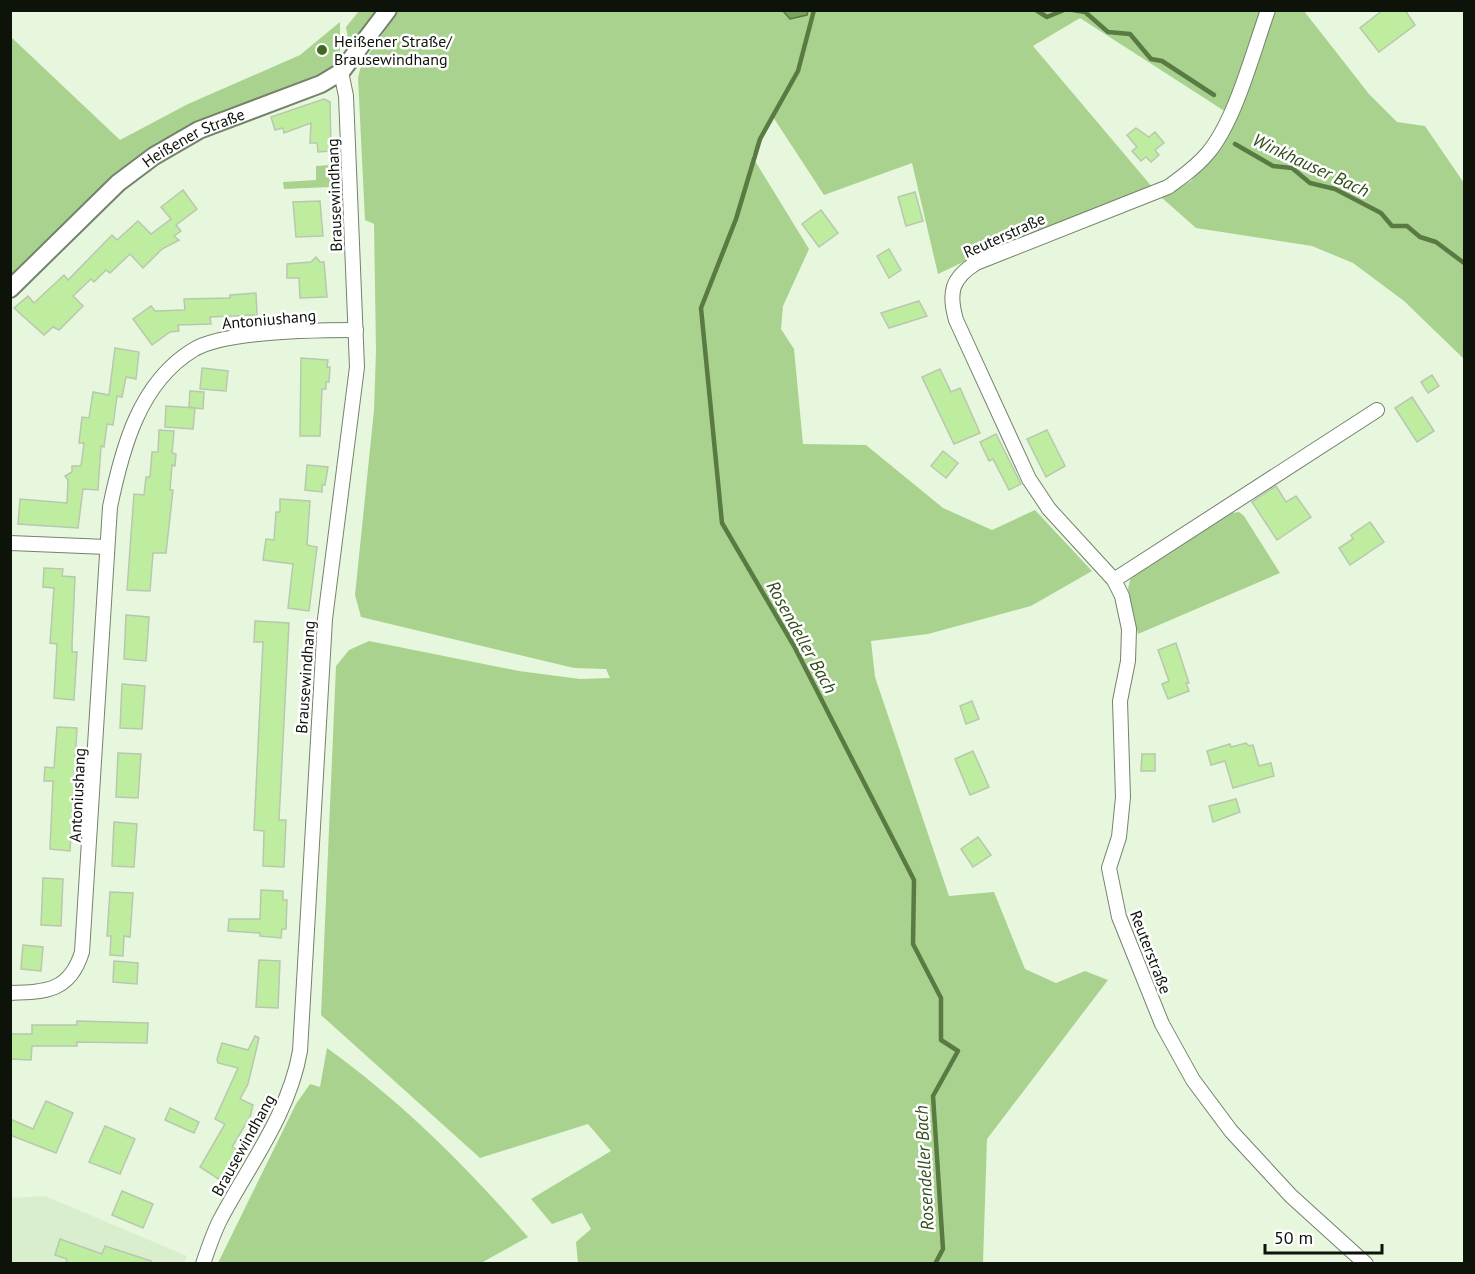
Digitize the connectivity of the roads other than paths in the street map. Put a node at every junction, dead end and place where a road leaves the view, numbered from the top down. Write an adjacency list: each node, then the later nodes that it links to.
1 (388, 10): 3 (street, Heißener Straße)
2 (1268, 10): 9 (street, Reuterstraße)
3 (341, 72): 4 (street, Heißener Straße); 5 (street, Brausewindhang)
4 (10, 289)
5 (356, 330): 8 (street, Antoniushang); 11 (street, Brausewindhang)
6 (1377, 410): 9 (street)
7 (10, 543): 8 (street)
8 (106, 547): 10 (street, Antoniushang)
9 (1114, 580): 12 (street, Reuterstraße)
10 (10, 993)
11 (203, 1263)
12 (1366, 1263)

